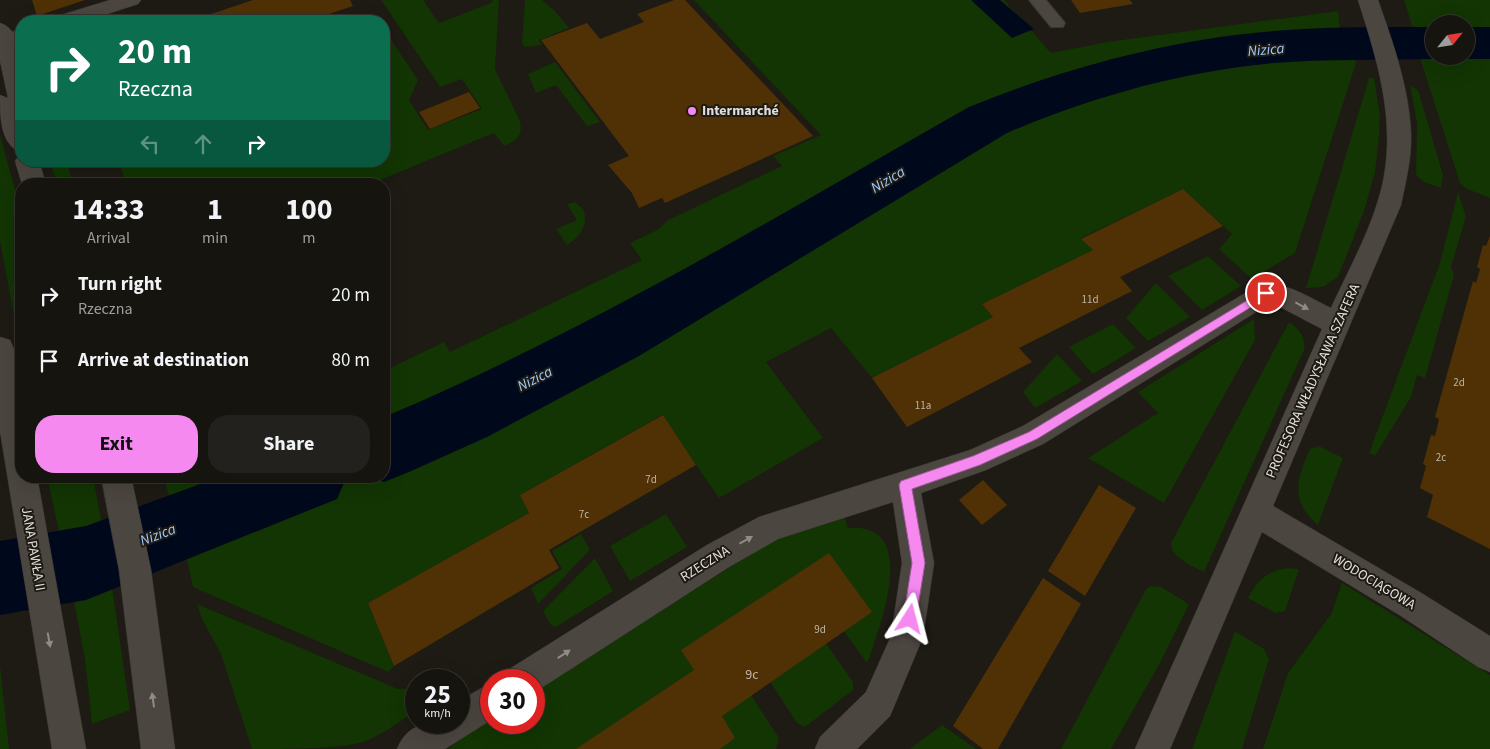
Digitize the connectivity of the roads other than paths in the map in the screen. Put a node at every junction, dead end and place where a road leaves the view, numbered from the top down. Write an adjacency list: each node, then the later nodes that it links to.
1 (131, 0): 4 (street)
2 (1037, 0): 5 (lane)
3 (1368, 0): 10 (street, PROFESORA WŁADYSŁAWA SZAFERA)
4 (84, 15)
5 (1056, 23)
6 (7, 40): 7 (street)
7 (15, 79)
8 (0, 103): 9 (street)
9 (15, 135)
10 (1337, 324): 16 (street, RZECZNA, one-way to 10); 17 (street, PROFESORA WŁADYSŁAWA SZAFERA)
11 (0, 348): 12 (street, JANA PAWŁA II)
12 (3, 391): 13 (street, JANA PAWŁA II, one-way to 13)
13 (15, 454)
14 (21, 483): 21 (street, JANA PAWŁA II, one-way to 21)
15 (118, 483): 22 (street, one-way to 15)
16 (905, 485): 19 (street, RZECZNA, one-way to 16); 24 (street)
17 (1256, 512): 18 (street, WODOCIĄGOWA); 25 (street, PROFESORA WŁADYSŁAWA SZAFERA)
18 (1490, 655)
19 (540, 669)
20 (438, 734): 23 (street)
21 (69, 749)
22 (158, 749)
23 (414, 749)
24 (832, 749)
25 (1152, 749)

